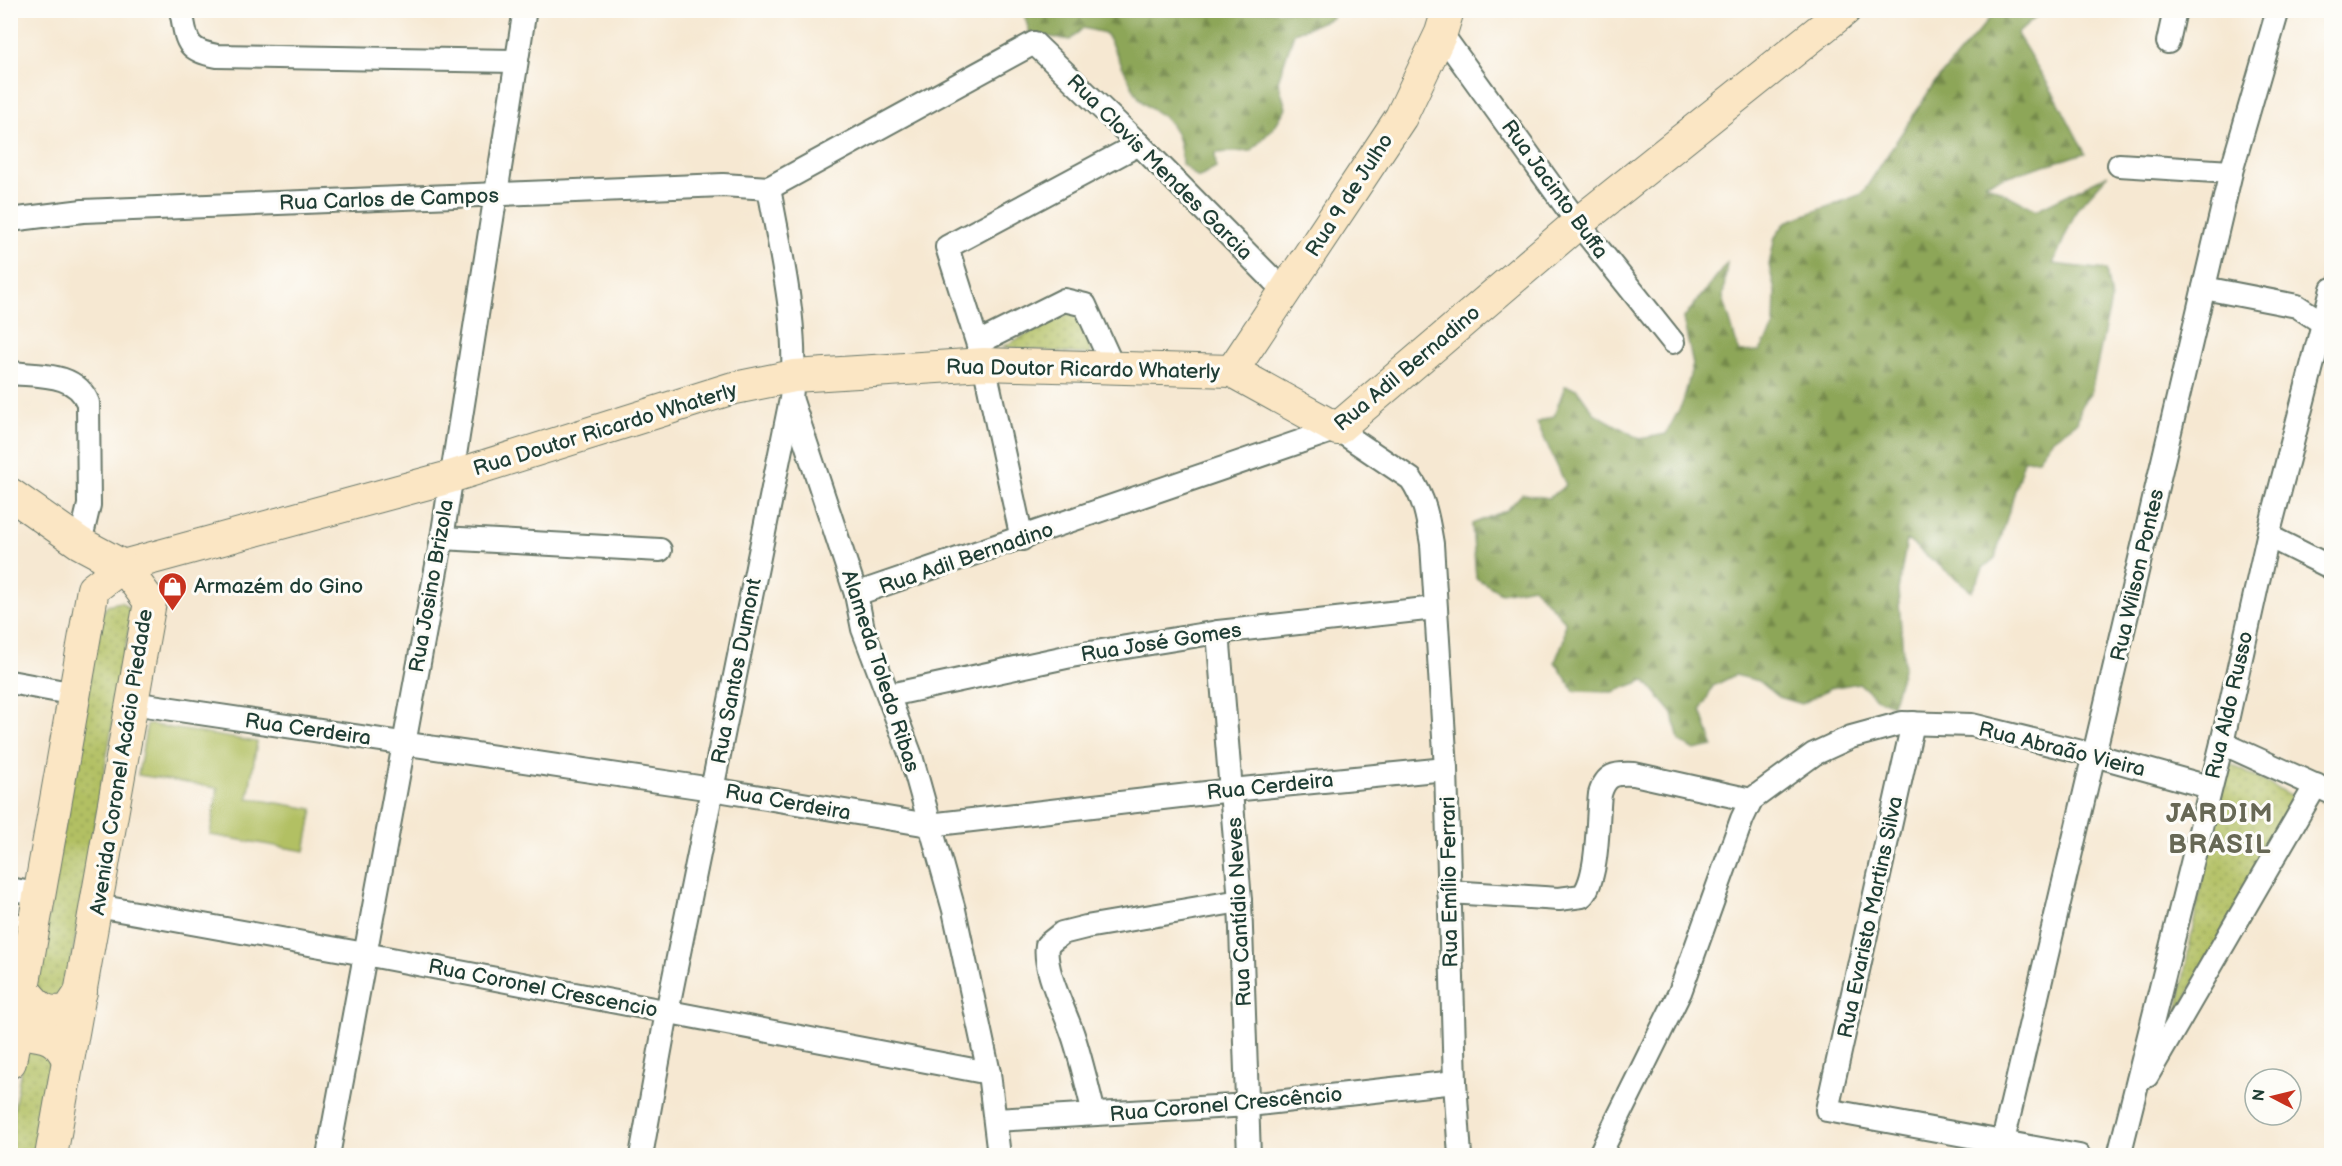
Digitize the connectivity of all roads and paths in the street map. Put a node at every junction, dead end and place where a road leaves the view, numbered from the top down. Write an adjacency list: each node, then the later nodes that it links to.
1 (181, 10): 8 (street)
2 (1845, 10): 15 (main road, Rua Adil Bernadino)
3 (2175, 10): 7 (street)
4 (2278, 10): 11 (street, Rua Wilson Pontes)
5 (524, 15): 8 (street, Rua Josino Brizola)
6 (1445, 22): 15 (street, Rua Jacinto Buffa); 18 (main road, Rua 9 de Julho)
7 (2168, 42)
8 (515, 61): 13 (street, Rua Josino Brizola)
9 (1139, 144): 12 (street, Rua Clovis Mendes Garcia); 18 (street, Rua Clovis Mendes Garcia); 21 (street)
10 (2119, 165): 11 (street)
11 (2232, 172): 16 (street, Rua Wilson Pontes)
12 (769, 188): 13 (street, Rua Carlos de Campos); 25 (street, Alameda Toledo Ribas)
13 (495, 195): 14 (street, Rua Carlos de Campos); 27 (street, Rua Josino Brizola)
14 (10, 220)
15 (1578, 223): 20 (street, Rua Jacinto Buffa); 26 (main road, Rua Adil Bernadino)
16 (2204, 288): 19 (street); 46 (street, Rua Wilson Pontes)
17 (2331, 289): 19 (street, Rua Aldo Russo)
18 (1285, 292): 23 (main road, Rua 9 de Julho)
19 (2327, 327): 29 (street, Rua Aldo Russo)
20 (1673, 342)
21 (981, 354): 22 (main road, Rua Doutor Ricardo Whaterly); 22 (street); 25 (main road, Rua Doutor Ricardo Whaterly); 31 (street)
22 (1114, 369): 23 (main road, Rua Doutor Ricardo Whaterly)
23 (1232, 371): 26 (main road)
24 (10, 373): 32 (street)
25 (793, 388): 27 (main road, Rua Doutor Ricardo Whaterly); 36 (street, Alameda Toledo Ribas); 49 (street, Rua Santos Dumont)
26 (1337, 429): 31 (street, Rua Adil Bernadino); 37 (street, Rua Emílio Ferrari)
27 (450, 477): 30 (street, Rua Josino Brizola); 34 (main road, Rua Doutor Ricardo Whaterly)
28 (10, 494): 32 (main road)
29 (2268, 536): 35 (street); 45 (street, Rua Aldo Russo)
30 (442, 537): 33 (street); 44 (street, Rua Josino Brizola)
31 (1022, 539): 36 (street, Rua Adil Bernadino)
32 (80, 543): 34 (main road)
33 (660, 550)
34 (123, 566): 40 (main road); 42 (main road, Avenida Coronel Acácio Piedade)
35 (2331, 568)
36 (856, 594): 41 (street, Alameda Toledo Ribas)
37 (1435, 608): 38 (street, Rua José Gomes); 47 (street, Rua Emílio Ferrari)
38 (1218, 632): 41 (street, Rua José Gomes); 51 (street, Rua Cantídio Neves)
39 (10, 682): 40 (street)
40 (75, 694): 56 (main road)
41 (890, 695): 53 (street, Alameda Toledo Ribas)
42 (132, 703): 44 (street, Rua Cerdeira); 57 (main road, Avenida Coronel Acácio Piedade)
43 (1913, 723): 46 (street, Rua Abraão Vieira); 52 (street, Rua Abraão Vieira); 70 (street, Rua Evaristo Martins Silva)
44 (403, 743): 49 (street, Rua Cerdeira); 58 (street, Rua Josino Brizola)
45 (2222, 743): 48 (street, Rua Aldo Russo); 50 (street)
46 (2094, 755): 48 (street, Rua Abraão Vieira); 70 (street, Rua Wilson Pontes)
47 (1446, 769): 51 (street, Rua Cerdeira); 54 (street, Rua Emílio Ferrari)
48 (2210, 787): 66 (street, Rua Aldo Russo)
49 (712, 789): 53 (street, Rua Cerdeira); 61 (street, Rua Santos Dumont)
50 (2324, 789): 66 (street)
51 (1232, 790): 53 (street, Rua Cerdeira); 55 (street, Rua Cantídio Neves)
52 (1751, 800): 54 (street); 77 (street)
53 (928, 825): 64 (street, Alameda Toledo Ribas)
54 (1449, 892): 65 (street, Rua Emílio Ferrari)
55 (1240, 901): 67 (street, Rua Cantídio Neves); 68 (street)
56 (24, 906): 59 (main road)
57 (97, 906): 58 (street, Rua Coronel Crescencio); 60 (main road, Avenida Coronel Acácio Piedade)
58 (365, 954): 61 (street, Rua Coronel Crescencio); 72 (street, Rua Josino Brizola)
59 (23, 989): 60 (main road); 62 (main road)
60 (81, 993): 63 (main road, Avenida Coronel Acácio Piedade)
61 (667, 1012): 64 (street, Rua Coronel Crescencio); 73 (street, Rua Santos Dumont)
62 (13, 1051): 63 (main road)
63 (68, 1060): 71 (main road, Avenida Coronel Acácio Piedade)
64 (989, 1073): 69 (street, Alameda Toledo Ribas)
65 (1455, 1082): 67 (street, Rua Coronel Crescêncio); 76 (street, Rua Emílio Ferrari)
66 (2136, 1096): 79 (street, Rua Aldo Russo)
67 (1249, 1105): 68 (street, Rua Coronel Crescêncio); 75 (street, Rua Cantídio Neves)
68 (1094, 1114): 69 (street, Rua Coronel Crescêncio)
69 (996, 1120): 74 (street, Alameda Toledo Ribas)
70 (2003, 1141): 78 (street)
71 (51, 1155)
72 (328, 1155)
73 (641, 1155)
74 (999, 1155)
75 (1249, 1155)
76 (1460, 1155)
77 (1599, 1155)
78 (2079, 1155)
79 (2119, 1155)

